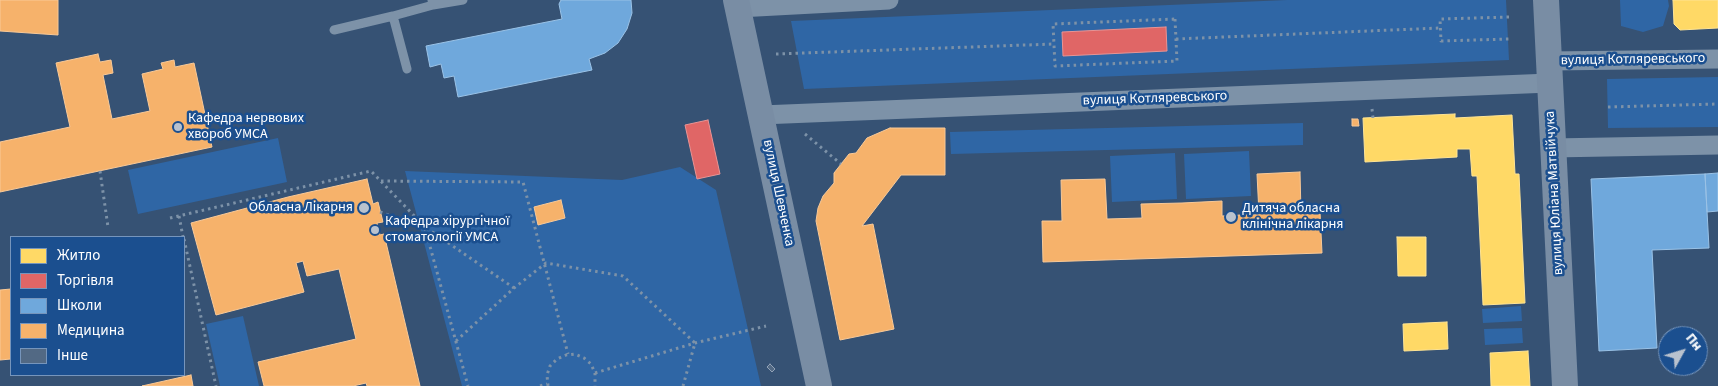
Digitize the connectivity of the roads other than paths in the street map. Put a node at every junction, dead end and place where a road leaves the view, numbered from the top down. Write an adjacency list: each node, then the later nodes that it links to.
1 (464, 0): 4 (lane)
2 (889, 0): 5 (street)
3 (1546, 0): 10 (street, вулиця Юліана Матвійчука)
4 (432, 2): 6 (lane)
5 (737, 4): 11 (street, вулиця Шевченка)
6 (393, 16): 7 (lane); 9 (lane)
7 (334, 30)
8 (1718, 59): 10 (street, вулиця Котляревського)
9 (407, 69)
10 (1549, 72): 11 (street, вулиця Котляревського); 13 (street, вулиця Юліана Матвійчука)
11 (761, 115): 14 (street, вулиця Шевченка)
12 (1718, 145): 13 (street)
13 (1552, 148): 15 (street, вулиця Юліана Матвійчука)
14 (819, 386)
15 (1565, 386)

